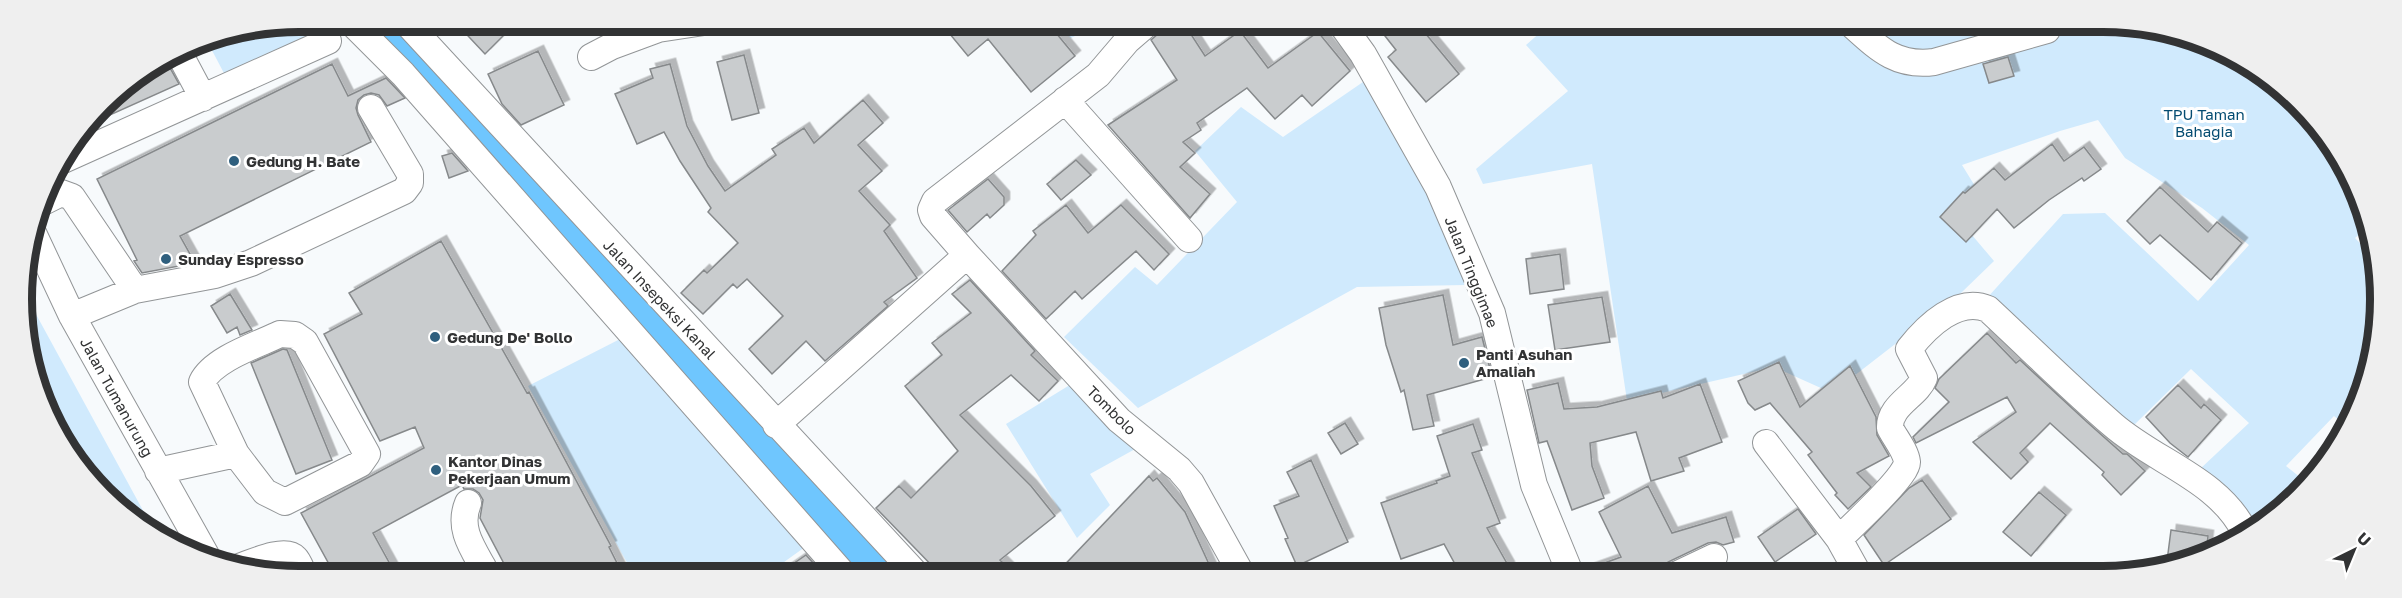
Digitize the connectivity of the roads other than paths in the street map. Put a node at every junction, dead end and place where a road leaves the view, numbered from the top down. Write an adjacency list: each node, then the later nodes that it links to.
1 (361, 32): 33 (street)
2 (415, 32): 21 (street, Jalan Insepeksi Kanal)
3 (651, 32): 9 (street)
4 (1137, 32): 12 (street)
5 (1350, 32): 36 (street, Jalan Tinggimae)
6 (1861, 32): 7 (street)
7 (2040, 32)
8 (328, 41): 11 (street)
9 (591, 57)
10 (182, 59): 11 (street)
11 (202, 98): 14 (street)
12 (1065, 100): 16 (street); 18 (street, Tombolo)
13 (371, 108): 19 (street)
14 (78, 149)
15 (52, 198): 19 (street)
16 (1189, 238)
17 (38, 243): 20 (street, Jalan Tumanurung)
18 (967, 255): 21 (street); 35 (street, Tombolo)
19 (135, 290): 20 (street)
20 (72, 316): 24 (street, Jalan Tumanurung)
21 (776, 425): 34 (street, Jalan Insepeksi Kanal)
22 (1766, 443): 27 (street)
23 (236, 454): 23 (street); 24 (street)
24 (158, 471): 28 (street, Jalan Tumanurung)
25 (468, 503): 32 (street)
26 (2242, 528): 27 (street)
27 (1839, 539): 38 (street)
28 (202, 548)
29 (1714, 557): 37 (street)
30 (254, 562): 31 (street)
31 (300, 566)
32 (478, 566)
33 (836, 566)
34 (908, 566)
35 (1237, 566)
36 (1567, 566)
37 (1695, 566)
38 (1854, 566)

